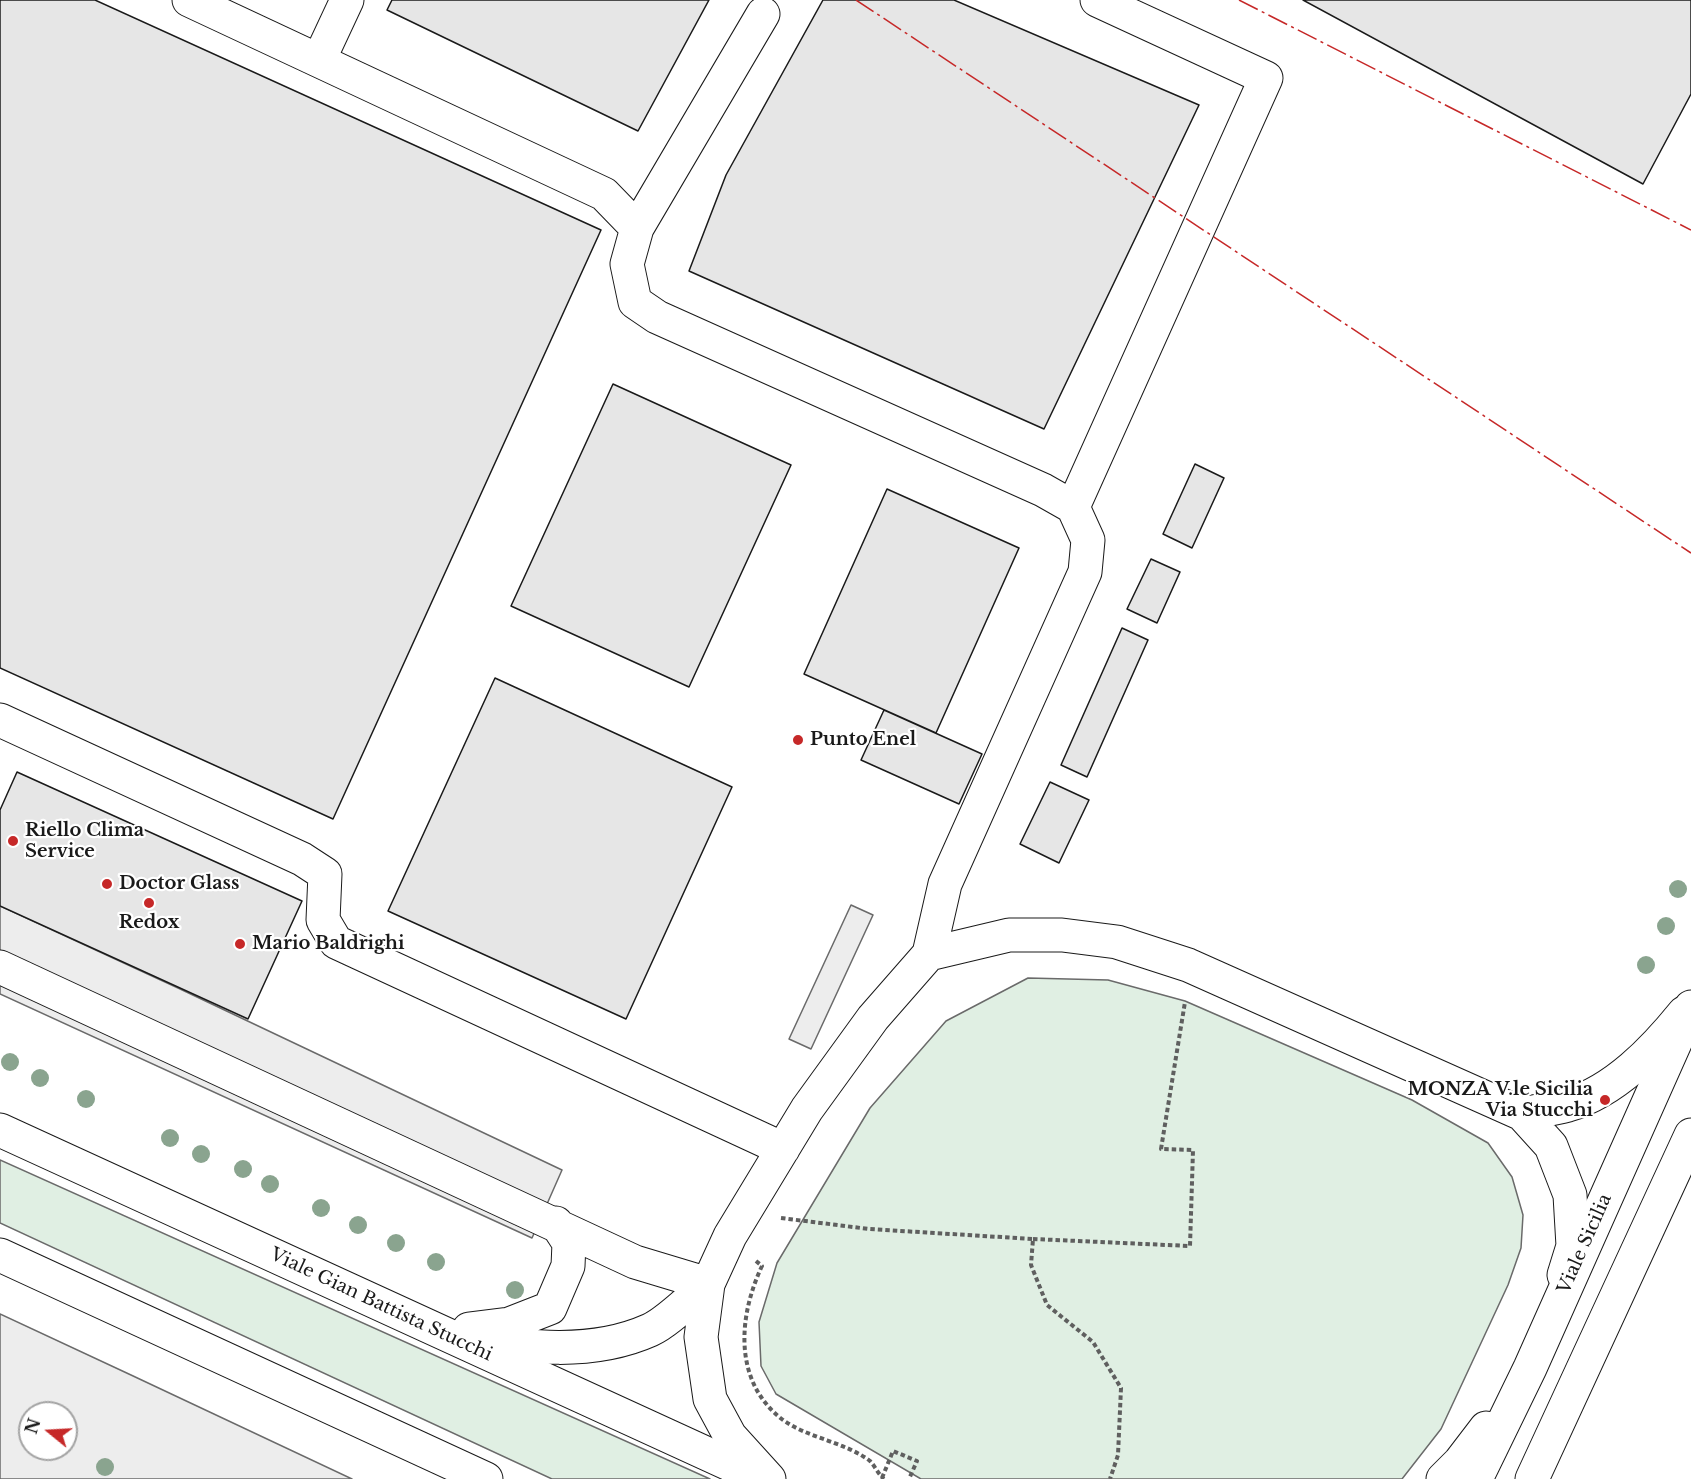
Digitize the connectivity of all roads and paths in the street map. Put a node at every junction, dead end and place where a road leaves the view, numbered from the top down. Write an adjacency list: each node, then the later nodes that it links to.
1 (189, 0): 5 (main road)
2 (347, 0): 5 (main road)
3 (1097, 0): 7 (main road)
4 (763, 14): 6 (main road)
5 (319, 60): 6 (main road)
6 (637, 228): 7 (main road)
7 (1073, 507): 9 (main road)
8 (0, 720): 16 (main road)
9 (929, 954): 10 (main road); 16 (main road)
10 (1188, 966): 13 (main road); 19 (path)
11 (0, 967): 18 (main road)
12 (1691, 1006): 13 (main road); 24 (main road, Viale Sicilia)
13 (1522, 1114): 24 (main road)
14 (0, 1130): 25 (main road, Viale Gian Battista Stucchi)
15 (1691, 1135): 23 (main road)
16 (783, 1149): 17 (main road)
17 (747, 1208): 19 (path); 20 (main road)
18 (556, 1223): 22 (main road); 25 (main road)
19 (1033, 1239): 32 (path)
20 (726, 1245): 22 (main road); 30 (path)
21 (0, 1255): 27 (main road)
22 (708, 1284): 25 (main road); 29 (main road)
23 (1619, 1296): 35 (main road); 36 (main road)
24 (1551, 1318): 26 (main road, Viale Sicilia)
25 (441, 1333): 28 (main road, Viale Gian Battista Stucchi)
26 (1530, 1368): 33 (main road); 34 (main road, Viale Sicilia)
27 (486, 1479)
28 (762, 1479)
29 (769, 1479)
30 (883, 1479): 31 (path)
31 (909, 1479)
32 (1110, 1479)
33 (1443, 1479)
34 (1476, 1479)
35 (1532, 1479)
36 (1549, 1479)

